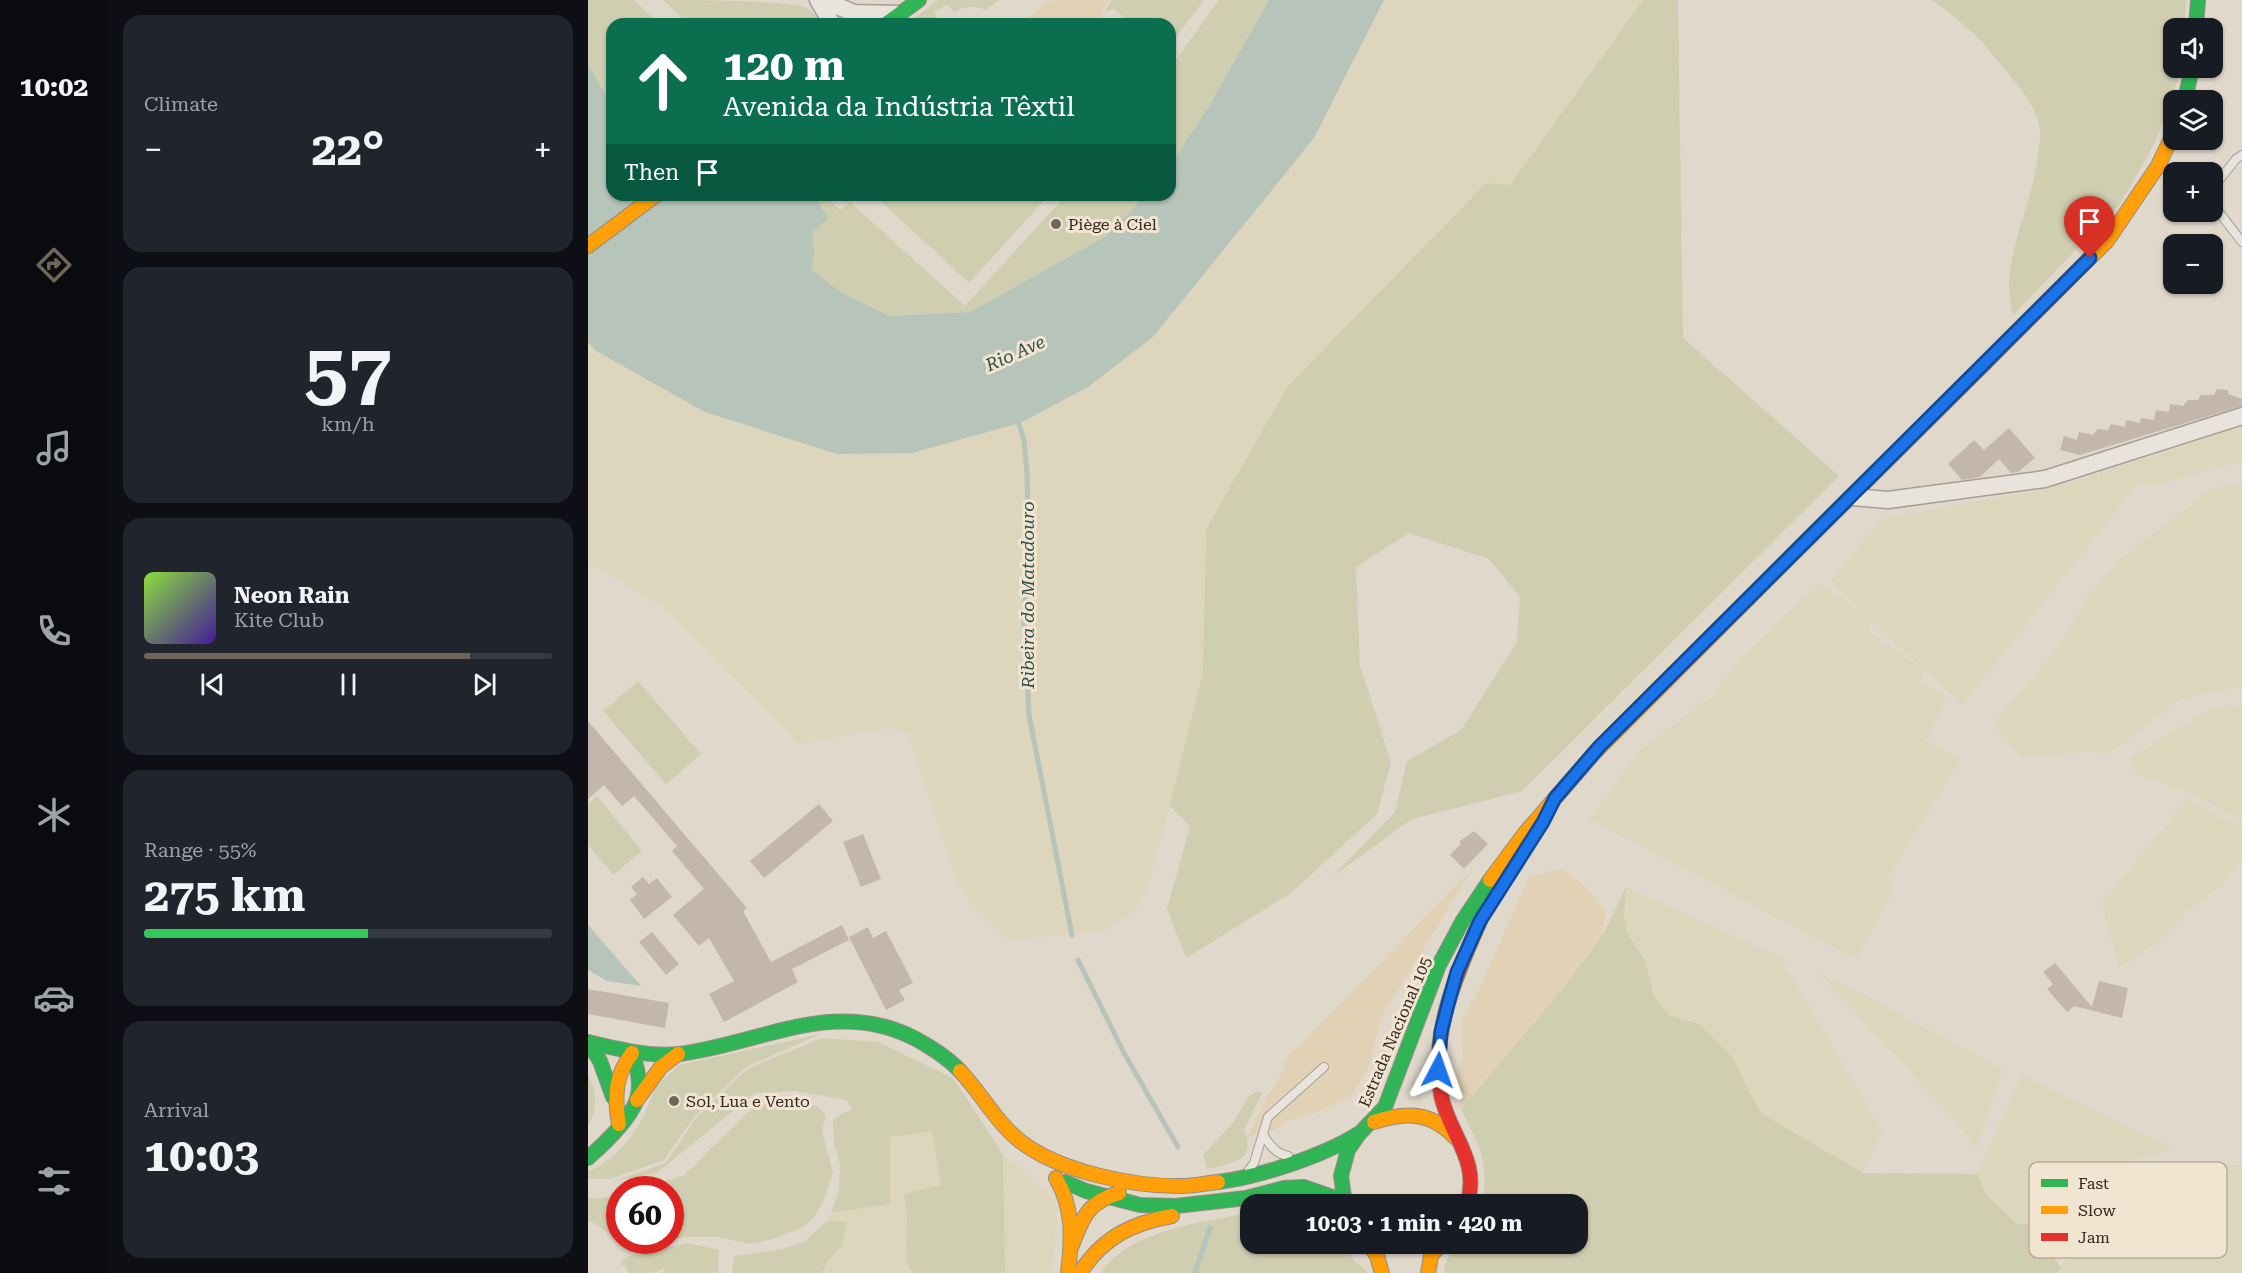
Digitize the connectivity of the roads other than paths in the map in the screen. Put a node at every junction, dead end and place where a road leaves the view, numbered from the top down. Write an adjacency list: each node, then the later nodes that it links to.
1 (818, 0): 6 (street)
2 (823, 0): 5 (street)
3 (919, 0): 5 (main road)
4 (2198, 0): 8 (main road)
5 (900, 14): 7 (main road)
6 (828, 18)
7 (894, 18)
8 (2197, 18)
9 (2166, 150): 11 (main road)
10 (2242, 155): 13 (lane)
11 (2158, 166): 12 (lane); 19 (main road)
12 (2163, 169)
13 (2223, 175)
14 (648, 201): 17 (main road)
15 (2223, 217): 16 (lane)
16 (2242, 242)
17 (588, 246)
18 (2242, 416): 19 (street)
19 (1852, 497): 20 (main road)
20 (1555, 798): 27 (main road, Estrada Nacional 105); 32 (main road, Estrada Nacional 105)
21 (588, 1042): 22 (main road); 25 (main road)
22 (632, 1053): 23 (main road); 25 (main road); 26 (main road)
23 (678, 1054): 26 (main road); 31 (main road)
24 (1324, 1067): 29 (lane)
25 (613, 1097): 28 (main road)
26 (637, 1100): 28 (main road)
27 (1374, 1122): 30 (main road, Estrada Nacional 105); 32 (main road, Estrada Nacional 105)
28 (619, 1124): 34 (main road)
29 (1263, 1134): 33 (lane); 36 (lane)
30 (1359, 1134): 33 (main road); 39 (main road, Estrada Nacional 105)
31 (1021, 1142): 35 (main road); 36 (main road)
32 (1464, 1149): 40 (main road, Estrada Nacional 105)
33 (1309, 1156): 36 (main road)
34 (588, 1158)
35 (1056, 1178): 41 (main road); 44 (main road)
36 (1241, 1179): 41 (main road)
37 (1261, 1194): 38 (main road)
38 (1322, 1194)
39 (1342, 1194)
40 (1469, 1194)
41 (1104, 1196): 42 (main road); 44 (main road)
42 (1240, 1199)
43 (1240, 1200): 48 (main road)
44 (1071, 1248): 47 (main road)
45 (1376, 1254): 49 (main road)
46 (1433, 1254): 50 (main road)
47 (1068, 1273)
48 (1080, 1273)
49 (1382, 1273)
50 (1428, 1273)

